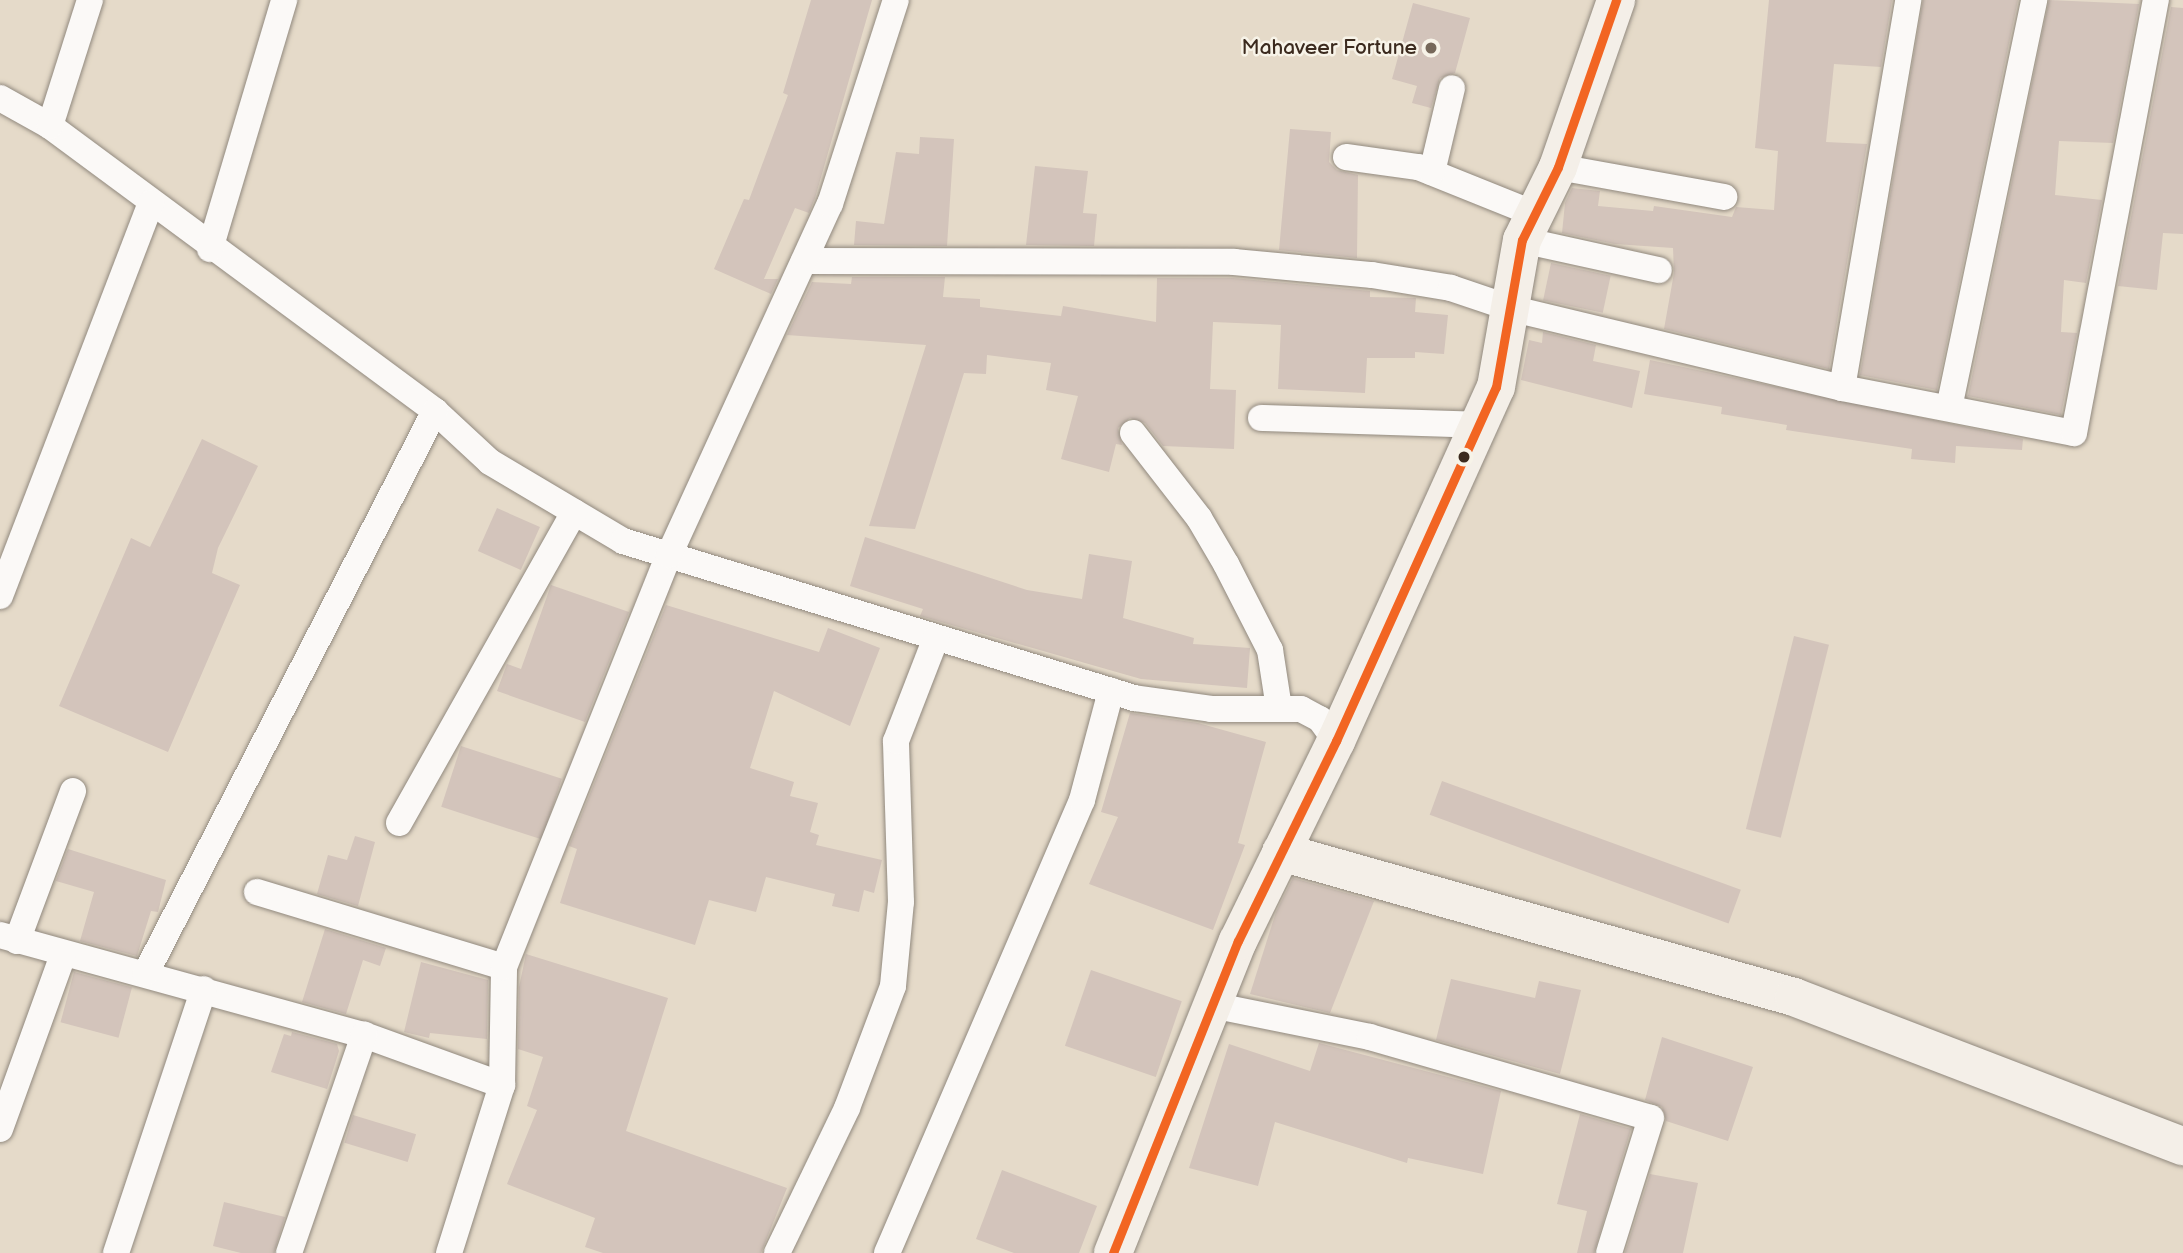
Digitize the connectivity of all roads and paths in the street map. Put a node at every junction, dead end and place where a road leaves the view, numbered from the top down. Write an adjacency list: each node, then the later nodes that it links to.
1 (90, 0): 10 (street)
2 (284, 0): 17 (street)
3 (896, 0): 18 (street)
4 (1616, 0): 12 (street)
5 (1908, 0): 21 (street)
6 (2034, 0): 22 (street)
7 (2156, 0): 22 (street)
8 (1451, 88): 13 (street)
9 (0, 98): 10 (street)
10 (50, 126): 15 (street)
11 (1346, 157): 13 (street)
12 (1558, 167): 14 (street); 16 (street)
13 (1432, 172): 16 (street)
14 (1724, 197)
15 (151, 203): 17 (street); 29 (street)
16 (1528, 227): 19 (street); 20 (street)
17 (210, 249): 23 (street)
18 (804, 261): 20 (street); 28 (street)
19 (1659, 270)
20 (1513, 309): 21 (street); 25 (street)
21 (1842, 388): 22 (street)
22 (1949, 408)
23 (435, 411): 27 (street); 41 (street)
24 (1261, 418): 25 (street)
25 (1480, 425): 33 (street)
26 (1133, 433): 32 (street)
27 (574, 512): 28 (street); 35 (street)
28 (669, 555): 30 (street); 40 (street)
29 (0, 596)
30 (936, 638): 31 (street); 51 (street)
31 (1111, 691): 32 (street); 52 (street)
32 (1279, 708): 33 (street)
33 (1336, 741): 36 (street)
34 (73, 791): 38 (street)
35 (399, 823)
36 (1281, 852): 43 (street); 47 (street)
37 (257, 892): 40 (street)
38 (9, 938): 39 (street)
39 (63, 955): 41 (street); 46 (street)
40 (504, 967): 45 (street)
41 (146, 973): 42 (street)
42 (204, 989): 44 (street); 48 (street)
43 (1212, 1005): 53 (street); 54 (street)
44 (365, 1035): 45 (street); 49 (street)
45 (502, 1085): 50 (street)
46 (0, 1129)
47 (2183, 1146)
48 (116, 1253)
49 (289, 1253)
50 (449, 1253)
51 (777, 1253)
52 (887, 1253)
53 (1113, 1253)
54 (1609, 1253)

